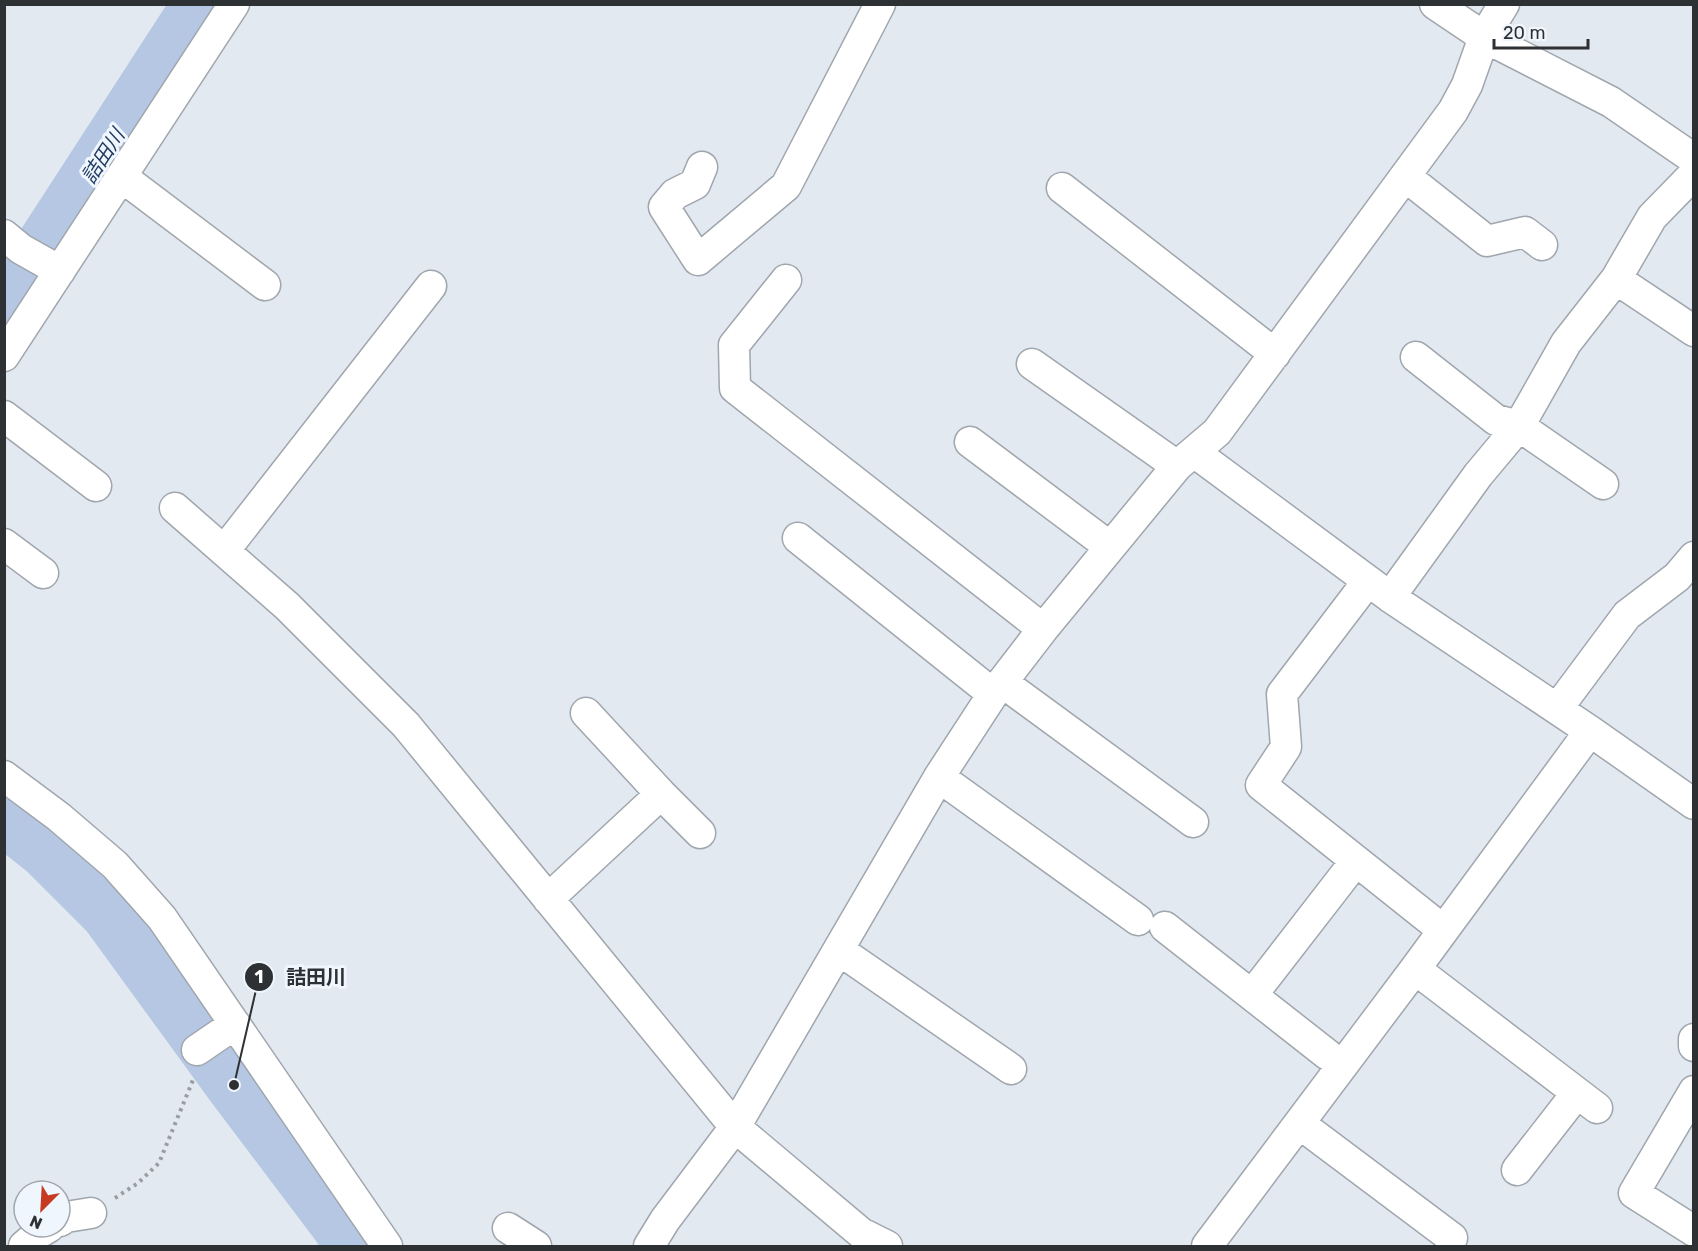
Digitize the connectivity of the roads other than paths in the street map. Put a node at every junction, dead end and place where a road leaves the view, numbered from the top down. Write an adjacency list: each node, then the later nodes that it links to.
1 (234, 4): 10 (street)
2 (880, 4): 7 (street)
3 (1435, 4): 5 (street)
4 (1504, 4): 5 (street)
5 (1484, 37): 6 (street); 9 (street)
6 (1694, 159)
7 (702, 167)
8 (1694, 174): 15 (street)
9 (1405, 176): 13 (street); 20 (street)
10 (122, 177): 14 (street); 17 (street)
11 (1062, 188): 20 (street)
12 (13, 242): 14 (street)
13 (1542, 245)
14 (55, 268): 21 (street)
15 (1616, 279): 19 (street); 25 (street)
16 (786, 280): 38 (street)
17 (265, 285)
18 (431, 286): 34 (street)
19 (1694, 331)
20 (1275, 354): 27 (street)
21 (4, 356)
22 (1416, 357): 25 (street)
23 (1032, 363): 27 (street)
24 (4, 416): 29 (street)
25 (1519, 426): 28 (street); 37 (street)
26 (970, 442): 33 (street)
27 (1185, 459): 33 (street); 37 (street)
28 (1603, 484)
29 (96, 486)
30 (175, 508): 34 (street)
31 (798, 538): 39 (street)
32 (4, 544): 36 (street)
33 (1110, 547): 38 (street)
34 (224, 551): 50 (street)
35 (1694, 557): 40 (street)
36 (43, 573)
37 (1379, 589): 40 (street); 49 (street)
38 (1043, 629): 39 (street)
39 (998, 688): 44 (street); 47 (street)
40 (1557, 709): 42 (street)
41 (586, 713): 45 (street)
42 (1590, 731): 46 (street); 53 (street)
43 (4, 776): 55 (street)
44 (939, 777): 52 (street); 54 (street)
45 (660, 794): 48 (street); 50 (street)
46 (1694, 804)
47 (1193, 822)
48 (700, 833)
49 (1355, 862): 51 (street); 54 (street)
50 (548, 899): 63 (street)
51 (1433, 922)
52 (839, 950): 60 (street); 63 (street)
53 (1415, 969): 62 (street); 64 (street)
54 (1252, 995): 59 (street)
55 (235, 1024): 58 (street); 71 (street)
56 (1694, 1039): 57 (street)
57 (1694, 1046)
58 (197, 1050)
59 (1328, 1055)
60 (1011, 1069)
61 (1694, 1092): 68 (street)
62 (1300, 1124): 69 (street); 75 (street)
63 (735, 1127): 70 (street); 73 (street)
64 (1517, 1170)
65 (91, 1213): 66 (street)
66 (72, 1216)
67 (508, 1228): 72 (street)
68 (1694, 1232)
69 (1452, 1238)
70 (856, 1240): 74 (street)
71 (387, 1246)
72 (536, 1246)
73 (649, 1246)
74 (888, 1246)
75 (1208, 1246)

